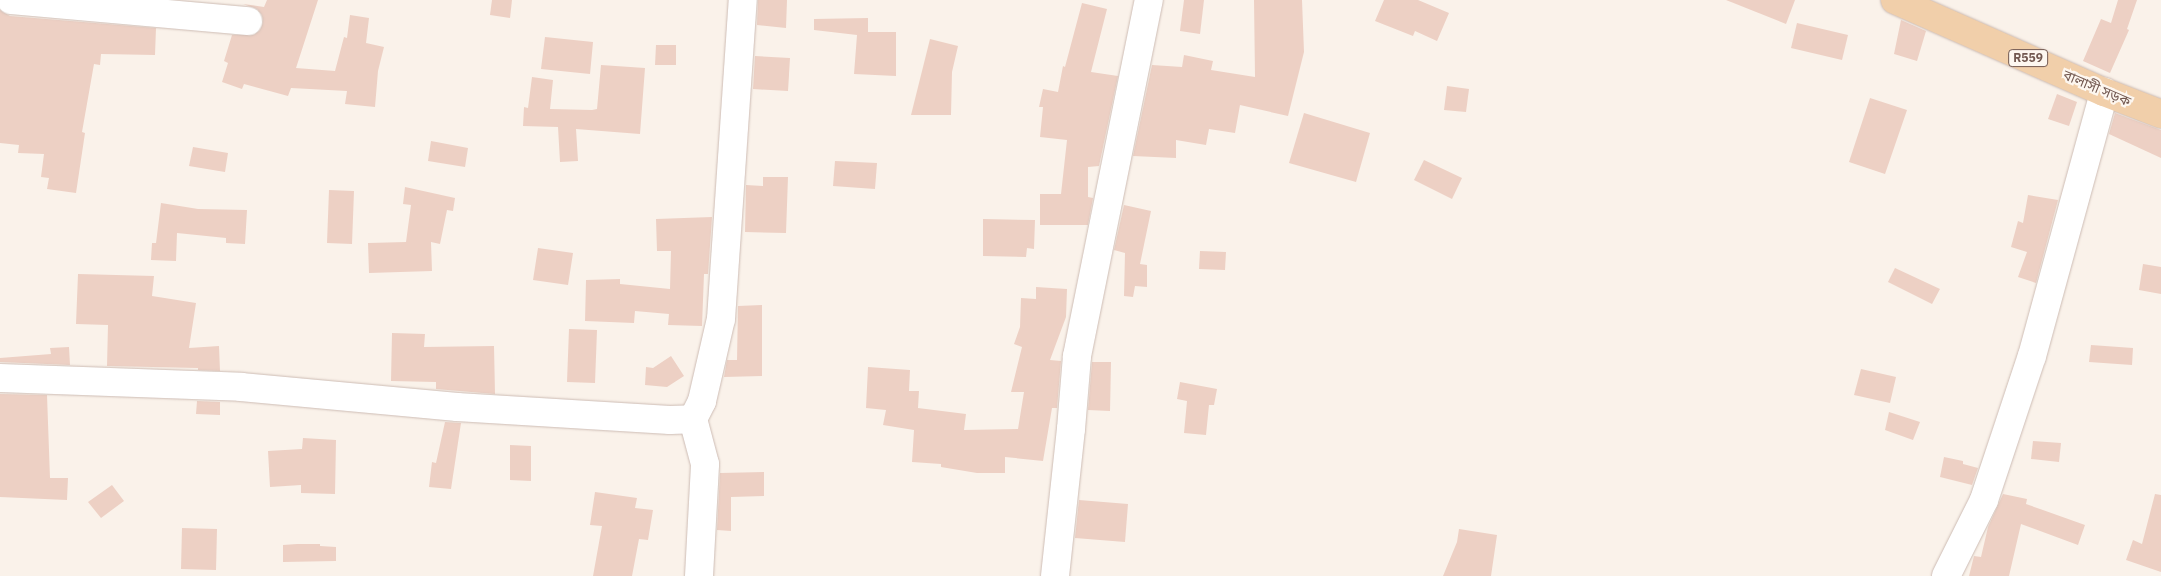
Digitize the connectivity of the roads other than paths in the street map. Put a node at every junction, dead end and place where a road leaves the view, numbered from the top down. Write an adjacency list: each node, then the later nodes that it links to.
1 (11, 0): 5 (street)
2 (744, 0): 9 (street)
3 (1149, 0): 11 (street)
4 (1896, 0): 6 (main road, বালাসী সড়ক / R559)
5 (248, 21)
6 (2104, 92): 7 (main road, বালাসী সড়ক / R559); 12 (street)
7 (2161, 114)
8 (0, 378): 9 (street)
9 (693, 419): 10 (street)
10 (699, 576)
11 (1055, 576)
12 (1946, 576)

